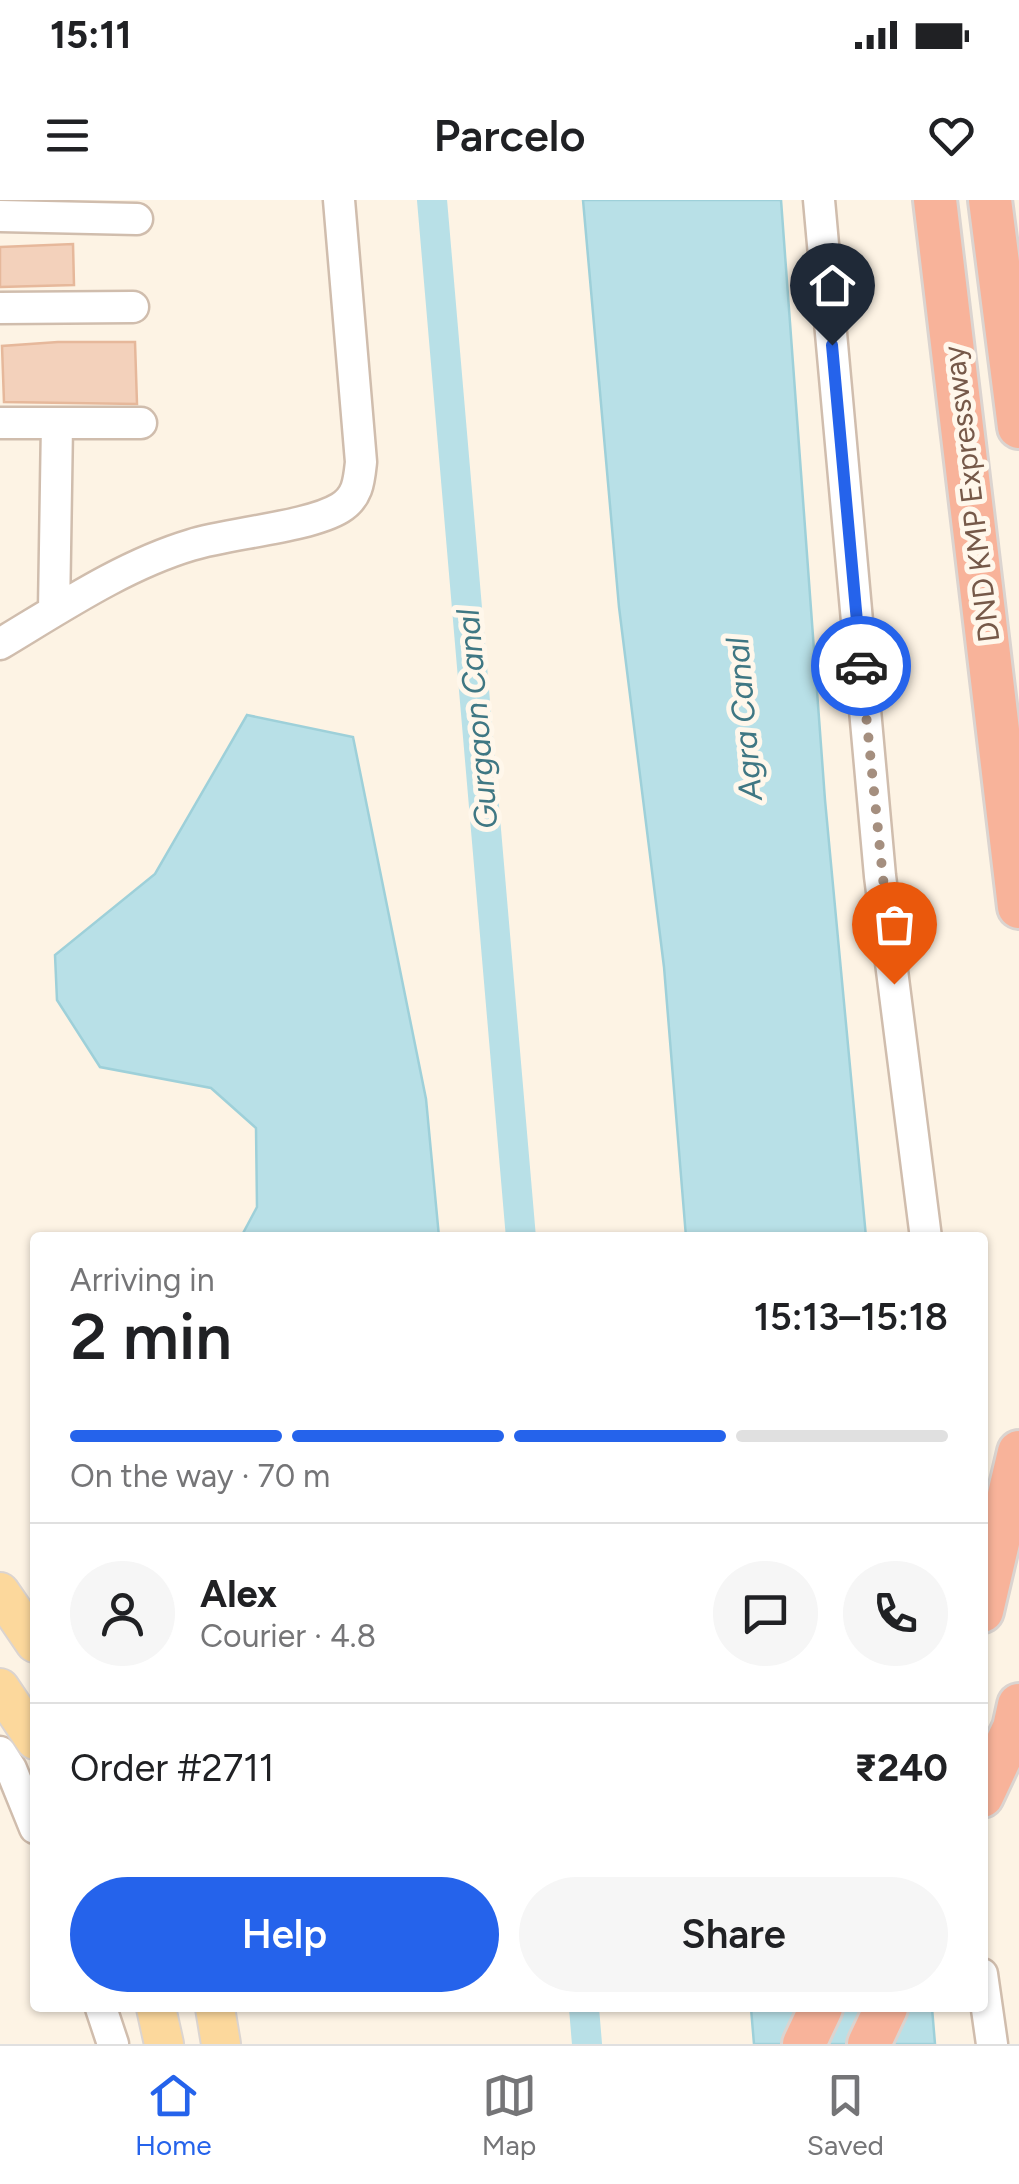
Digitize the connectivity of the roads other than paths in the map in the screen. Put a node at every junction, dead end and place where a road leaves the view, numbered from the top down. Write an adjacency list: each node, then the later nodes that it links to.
1 (339, 200): 13 (street)
2 (819, 200): 16 (street)
3 (935, 200): 15 (highway, DND KMP Expressway)
4 (990, 200): 12 (highway, DND KMP Expressway)
5 (0, 216): 6 (street)
6 (138, 219)
7 (0, 308): 8 (street)
8 (133, 308)
9 (0, 423): 11 (street)
10 (141, 423): 11 (street)
11 (58, 424): 13 (street)
12 (1019, 426)
13 (54, 611): 14 (street)
14 (0, 644)
15 (1019, 907)
16 (925, 1232)
17 (1019, 1452): 18 (highway)
18 (988, 1585)
19 (0, 1592): 20 (main road)
20 (30, 1636)
21 (0, 1688): 23 (main road)
22 (1019, 1704): 25 (highway)
23 (30, 1733)
24 (0, 1752): 26 (street)
25 (988, 1783)
26 (30, 1816)
27 (102, 2012): 33 (street)
28 (157, 2012): 34 (main road)
29 (216, 2012): 35 (main road)
30 (819, 2012): 36 (highway)
31 (884, 2012): 37 (highway)
32 (987, 2012): 38 (street)
33 (113, 2044)
34 (164, 2044)
35 (221, 2044)
36 (804, 2044)
37 (869, 2044)
38 (992, 2044)

